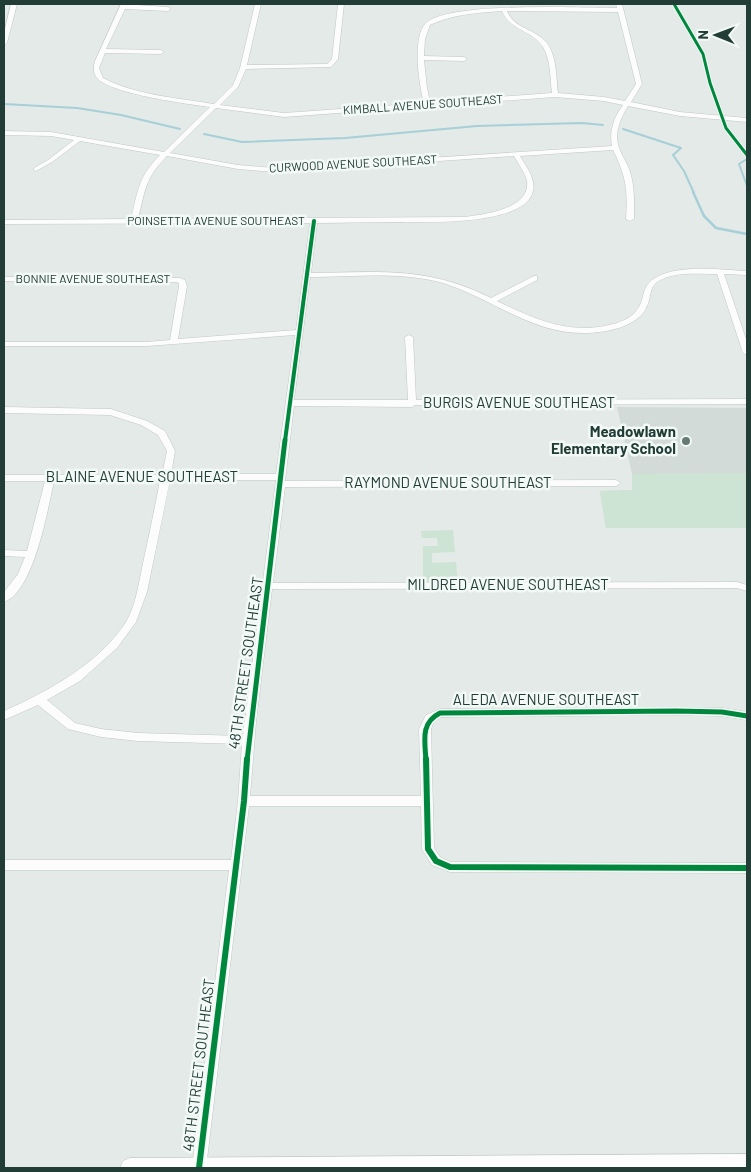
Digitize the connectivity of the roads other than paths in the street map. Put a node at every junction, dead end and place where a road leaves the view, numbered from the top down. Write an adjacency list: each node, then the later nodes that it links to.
1 (14, 4): 8 (street)
2 (258, 4): 13 (street)
3 (341, 4): 13 (street)
4 (123, 5): 6 (street); 9 (street)
5 (620, 7): 7 (street); 15 (street)
6 (168, 9)
7 (504, 10): 11 (street); 14 (street)
8 (4, 43)
9 (103, 51): 10 (street); 17 (street, KIMBALL AVENUE SOUTHEAST)
10 (161, 52)
11 (422, 58): 12 (street); 16 (street)
12 (464, 59)
13 (243, 67): 17 (street)
14 (555, 95): 15 (street, KIMBALL AVENUE SOUTHEAST); 16 (street, KIMBALL AVENUE SOUTHEAST)
15 (627, 104): 18 (street, KIMBALL AVENUE SOUTHEAST); 21 (street)
16 (428, 105): 17 (street, KIMBALL AVENUE SOUTHEAST)
17 (218, 106): 22 (street)
18 (747, 120)
19 (4, 133): 20 (street, CURWOOD AVENUE SOUTHEAST)
20 (80, 139): 22 (street, CURWOOD AVENUE SOUTHEAST); 24 (street)
21 (614, 148): 23 (street, CURWOOD AVENUE SOUTHEAST); 25 (street)
22 (165, 154): 23 (street, CURWOOD AVENUE SOUTHEAST); 28 (street)
23 (516, 155): 26 (street, POINSETTIA AVENUE SOUTHEAST)
24 (36, 169)
25 (630, 219)
26 (314, 221): 28 (street, POINSETTIA AVENUE SOUTHEAST); 31 (street, 48TH STREET SOUTHEAST)
27 (4, 222): 28 (street, POINSETTIA AVENUE SOUTHEAST)
28 (134, 222)
29 (720, 273): 30 (street); 34 (street); 39 (street)
30 (747, 273)
31 (306, 275): 34 (street); 35 (street, 48TH STREET SOUTHEAST)
32 (534, 278): 34 (street)
33 (4, 279): 37 (street, BONNIE AVENUE SOUTHEAST)
34 (492, 300)
35 (299, 332): 37 (street); 41 (street, 48TH STREET SOUTHEAST)
36 (409, 338): 42 (street)
37 (174, 341): 38 (street)
38 (4, 344)
39 (747, 353)
40 (747, 402): 42 (street, BURGIS AVENUE SOUTHEAST)
41 (290, 404): 42 (street, BURGIS AVENUE SOUTHEAST); 47 (street, 48TH STREET SOUTHEAST)
42 (412, 404)
43 (4, 410): 44 (street)
44 (164, 477): 46 (street, BLAINE AVENUE SOUTHEAST); 47 (street, BLAINE AVENUE SOUTHEAST); 54 (street)
45 (4, 478): 46 (street, BLAINE AVENUE SOUTHEAST)
46 (50, 478): 50 (street)
47 (280, 480): 48 (street, RAYMOND AVENUE SOUTHEAST); 51 (street, 48TH STREET SOUTHEAST)
48 (616, 483)
49 (4, 553): 50 (street)
50 (31, 554): 53 (street)
51 (269, 586): 52 (street, MILDRED AVENUE SOUTHEAST); 57 (street, 48TH STREET SOUTHEAST)
52 (747, 588)
53 (4, 598)
54 (39, 700): 55 (street); 57 (street)
55 (4, 716)
56 (747, 716): 59 (street, ALEDA AVENUE SOUTHEAST)
57 (247, 740): 58 (street, 48TH STREET SOUTHEAST)
58 (244, 801): 59 (street); 61 (street, 48TH STREET SOUTHEAST)
59 (426, 801): 62 (street, ALEDA AVENUE SOUTHEAST)
60 (4, 864): 61 (street)
61 (235, 865): 66 (street, 48TH STREET SOUTHEAST)
62 (747, 868)
63 (747, 1164): 64 (street)
64 (641, 1166): 66 (street)
65 (130, 1168): 66 (street)
66 (199, 1168)

